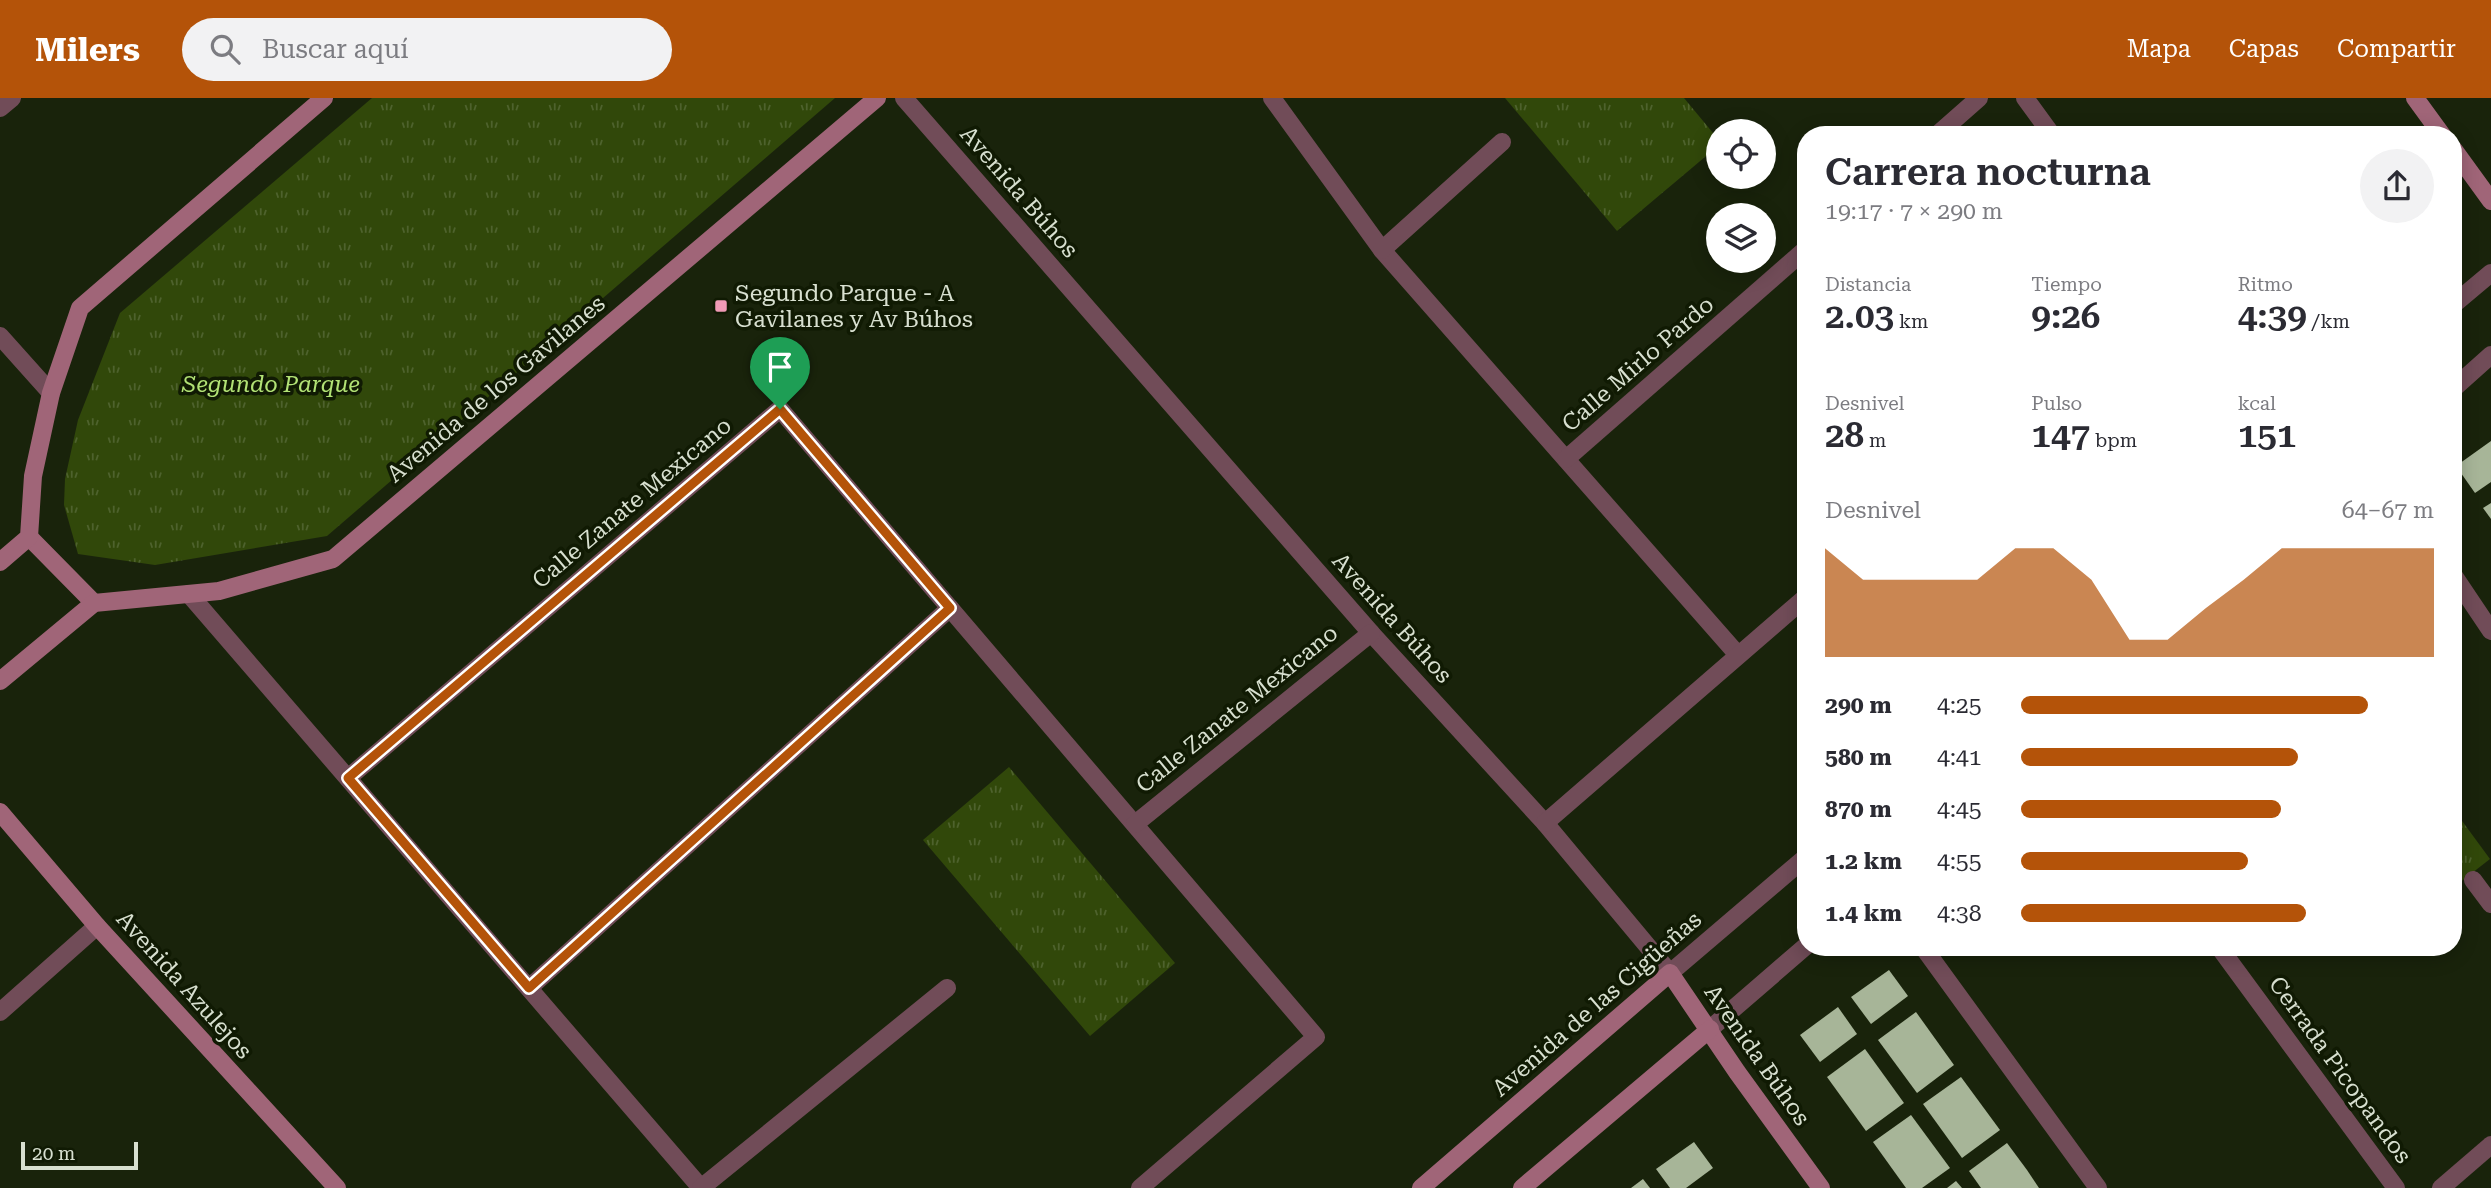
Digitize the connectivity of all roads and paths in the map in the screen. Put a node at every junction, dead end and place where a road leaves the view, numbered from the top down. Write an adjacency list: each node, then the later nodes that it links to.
1 (12, 98): 9 (street)
2 (324, 98): 23 (main road)
3 (877, 98): 28 (main road, Avenida de los Gavilanes)
4 (904, 98): 33 (street, Avenida Búhos)
5 (1272, 98): 16 (street, Calle Mirlo Pardo)
6 (1979, 98): 10 (street)
7 (2025, 98): 11 (street)
8 (2414, 98): 12 (main road)
9 (0, 108)
10 (1947, 126)
11 (2045, 126)
12 (2435, 126)
13 (1502, 142): 16 (street)
14 (2462, 161): 15 (main road)
15 (2491, 201)
16 (1382, 250): 24 (street, Calle Mirlo Pardo)
17 (1797, 257): 24 (street, Calle Mirlo Pardo)
18 (2491, 273): 19 (street)
19 (2462, 297)
20 (0, 336): 23 (street)
21 (2491, 355): 22 (street)
22 (2462, 381)
23 (51, 393): 25 (main road)
24 (1566, 459): 34 (street, Calle Mirlo Pardo)
25 (29, 537): 26 (main road); 29 (main road)
26 (0, 562)
27 (2462, 588): 32 (street)
28 (189, 594): 29 (main road, Avenida de los Gavilanes); 36 (street)
29 (94, 603): 35 (main road)
30 (1797, 605): 34 (street)
31 (950, 608): 36 (street, Calle Zanate Mexicano); 39 (street, Calle Zanate Mexicano); 48 (street)
32 (2491, 631)
33 (1371, 633): 38 (street, Avenida Búhos); 39 (street, Calle Zanate Mexicano)
34 (1738, 655): 38 (street)
35 (0, 681)
36 (348, 778): 48 (street)
37 (0, 812): 43 (main road, Avenida Azulejos)
38 (1545, 823): 47 (street, Avenida Búhos)
39 (1135, 824): 56 (street, Calle Zanate Mexicano)
40 (1797, 864): 47 (street, Avenida de las Cigüeñas)
41 (2473, 880): 42 (street)
42 (2491, 904)
43 (97, 926): 50 (street); 54 (main road, Avenida Azulejos)
44 (1797, 954): 51 (street)
45 (1930, 956): 59 (street)
46 (2226, 956): 60 (street, Cerrada Picopandos)
47 (1671, 973): 51 (main road, Avenida Búhos); 57 (main road, Avenida de las Cigüeñas)
48 (529, 988): 55 (street)
49 (947, 988): 55 (street)
50 (0, 1012)
51 (1710, 1029): 53 (main road); 58 (main road, Avenida Búhos)
52 (2491, 1145): 61 (street)
53 (1523, 1187)
54 (337, 1188)
55 (701, 1188)
56 (1140, 1188)
57 (1421, 1188)
58 (1821, 1188)
59 (2098, 1188)
60 (2396, 1188)
61 (2441, 1188)

